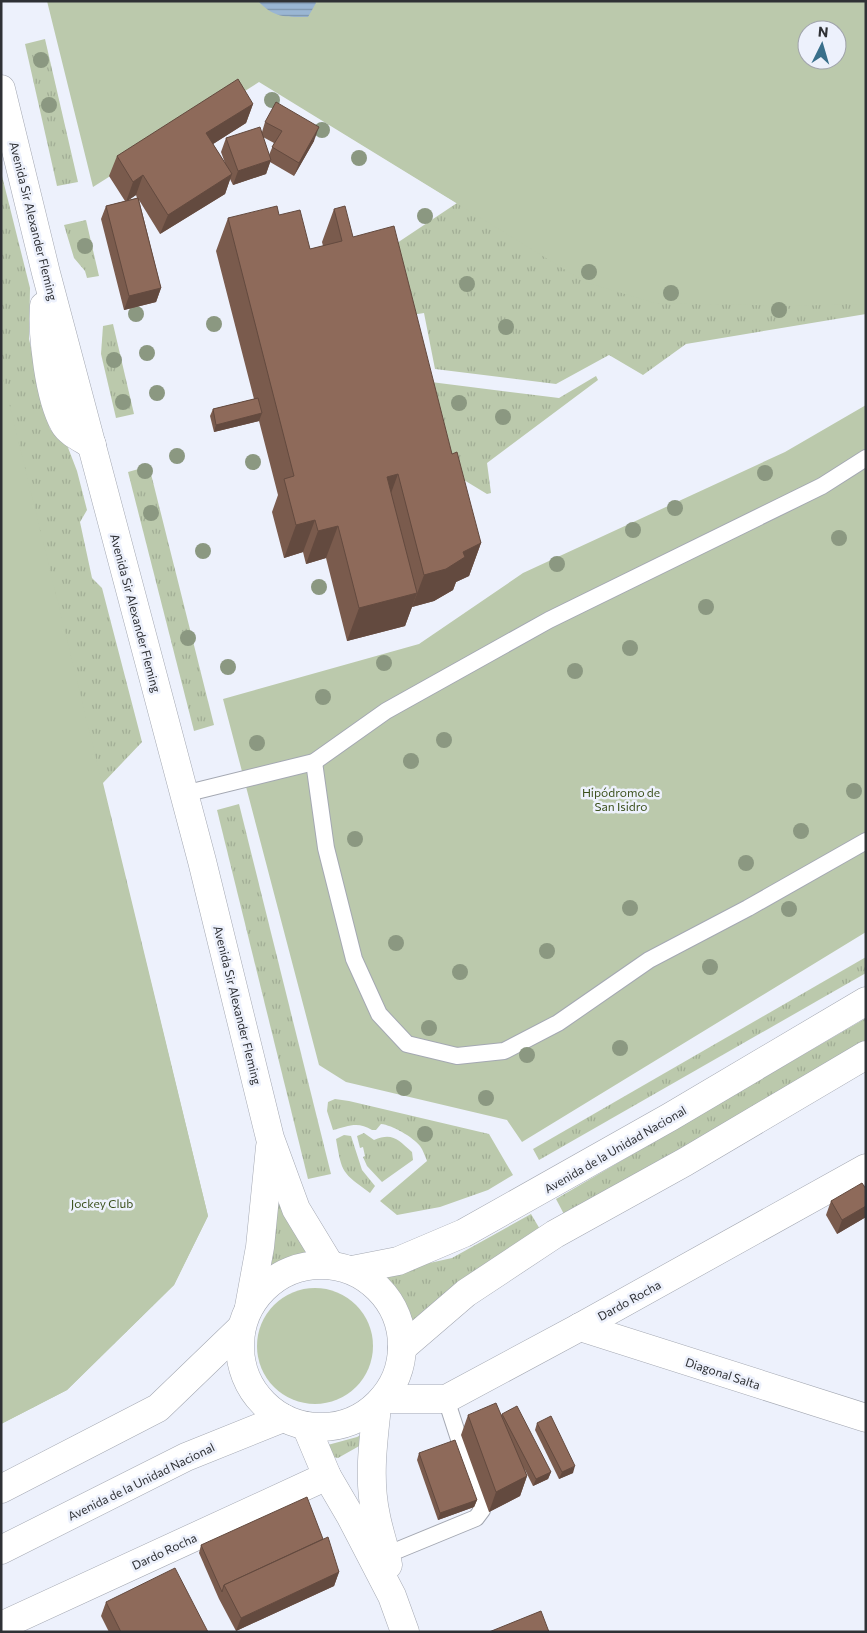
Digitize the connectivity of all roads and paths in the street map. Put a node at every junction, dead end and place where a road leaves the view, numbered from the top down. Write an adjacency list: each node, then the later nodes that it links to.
1 (1, 89): 4 (main road, Avenida Sir Alexander Fleming)
2 (866, 458): 3 (lane)
3 (314, 762): 4 (lane); 5 (lane)
4 (184, 794): 8 (main road, Avenida Sir Alexander Fleming)
5 (866, 840)
6 (866, 1001): 10 (main road, Avenida de la Unidad Nacional)
7 (866, 1055): 13 (main road)
8 (270, 1138): 10 (main road, Avenida Sir Alexander Fleming); 11 (main road, Avenida Sir Alexander Fleming)
9 (866, 1168): 12 (main road, Dardo Rocha)
10 (341, 1267): 11 (main road); 13 (main road)
11 (245, 1318): 17 (main road); 19 (main road)
12 (580, 1327): 14 (main road, Dardo Rocha); 16 (main road, Diagonal Salta)
13 (402, 1348): 15 (main road)
14 (446, 1399): 15 (main road, Dardo Rocha); 21 (lane)
15 (380, 1403): 17 (main road); 21 (main road)
16 (866, 1418)
17 (295, 1422): 18 (main road); 20 (main road, Avenida de la Unidad Nacional)
18 (327, 1476): 22 (main road); 23 (main road, Dardo Rocha)
19 (1, 1489)
20 (1, 1550)
21 (386, 1555): 22 (main road)
22 (392, 1596): 24 (main road)
23 (1, 1626)
24 (405, 1632)

